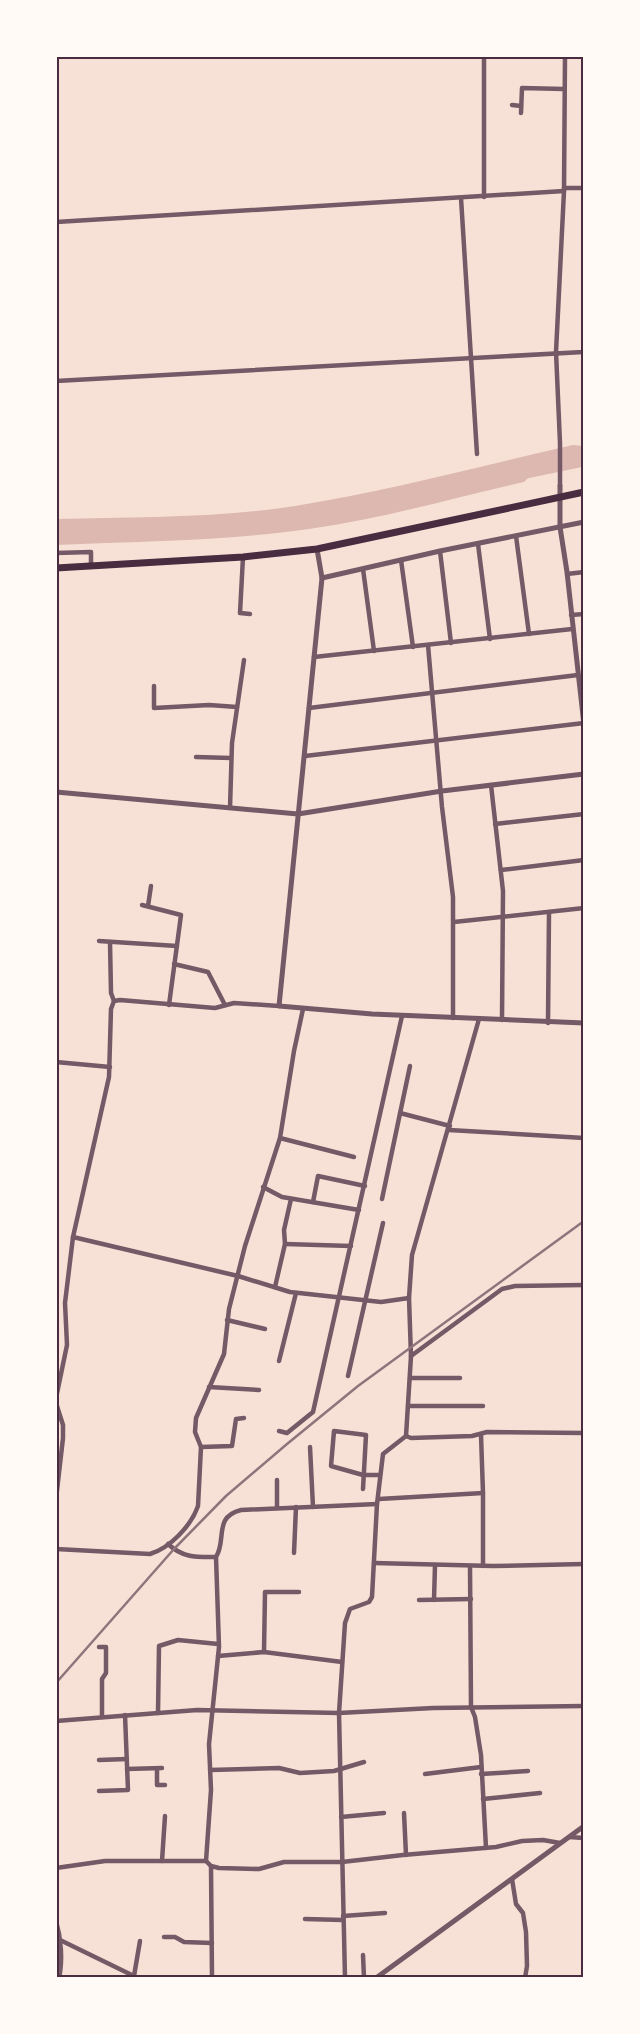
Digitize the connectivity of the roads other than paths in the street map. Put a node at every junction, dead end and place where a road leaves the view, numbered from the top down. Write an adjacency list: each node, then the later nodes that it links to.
1 (484, 56): 9 (street)
2 (565, 56): 3 (street)
3 (564, 89): 5 (street); 8 (street)
4 (512, 105): 5 (street)
5 (521, 106): 6 (street)
6 (521, 113)
7 (584, 188): 8 (street)
8 (564, 190): 9 (street); 13 (street)
9 (484, 196): 10 (street)
10 (462, 198): 11 (street); 14 (street)
11 (56, 222)
12 (584, 341): 13 (street)
13 (556, 352): 14 (street); 17 (street)
14 (471, 357): 15 (street); 16 (street)
15 (56, 381)
16 (477, 454)
17 (560, 486): 19 (street)
18 (584, 492): 19 (main road)
19 (559, 498): 21 (street); 24 (main road)
20 (584, 522): 21 (street)
21 (560, 527): 22 (street); 33 (street)
22 (516, 536): 23 (street); 39 (street)
23 (478, 544): 25 (street); 40 (street)
24 (317, 549): 27 (main road); 34 (street)
25 (440, 551): 28 (street); 41 (street)
26 (56, 553): 29 (street)
27 (242, 557): 29 (main road); 35 (street)
28 (401, 560): 31 (street); 43 (street)
29 (91, 565): 30 (main road)
30 (56, 568)
31 (363, 569): 34 (street); 44 (street)
32 (584, 572): 33 (street)
33 (568, 574): 37 (street)
34 (322, 578): 45 (street)
35 (250, 614)
36 (584, 614): 37 (street)
37 (571, 615): 38 (street)
38 (572, 629): 39 (street); 47 (street)
39 (529, 634): 40 (street)
40 (490, 639): 41 (street)
41 (451, 643): 42 (street)
42 (428, 645): 43 (street); 49 (street)
43 (414, 647): 44 (street)
44 (374, 651): 45 (street)
45 (314, 657): 51 (street)
46 (244, 660): 50 (street)
47 (578, 676): 49 (street); 52 (street)
48 (154, 686): 50 (street)
49 (433, 694): 51 (street); 53 (street)
50 (237, 708): 56 (street)
51 (309, 708): 55 (street)
52 (584, 724): 53 (street)
53 (437, 740): 55 (street); 59 (street)
54 (196, 756): 56 (street)
55 (305, 756): 62 (street)
56 (231, 758): 61 (street)
57 (584, 774): 58 (street)
58 (490, 785): 59 (street); 64 (street)
59 (442, 791): 62 (street); 73 (street)
60 (56, 792): 61 (street)
61 (230, 808): 62 (street)
62 (298, 814): 81 (street)
63 (584, 814): 64 (street)
64 (496, 824): 66 (street)
65 (584, 860): 66 (street)
66 (501, 870): 72 (street)
67 (151, 886): 69 (street)
68 (142, 905): 69 (street)
69 (148, 906): 76 (street)
70 (584, 908): 71 (street)
71 (549, 912): 72 (street); 87 (street)
72 (502, 917): 73 (street); 86 (street)
73 (454, 922): 84 (street)
74 (99, 941): 75 (street)
75 (110, 942): 76 (street); 78 (street)
76 (177, 946): 77 (street)
77 (174, 964): 79 (street); 80 (street)
78 (114, 1002): 79 (street); 91 (street)
79 (169, 1005): 80 (street)
80 (225, 1005): 81 (street)
81 (279, 1006): 82 (street)
82 (303, 1009): 83 (street); 94 (street)
83 (402, 1016): 84 (street); 97 (street)
84 (453, 1018): 85 (street)
85 (479, 1019): 86 (street); 93 (street)
86 (502, 1020): 87 (street)
87 (548, 1022): 88 (street)
88 (584, 1023)
89 (56, 1062): 91 (street)
90 (410, 1066): 92 (street)
91 (110, 1067): 104 (street)
92 (400, 1113): 93 (street); 100 (street)
93 (450, 1128): 95 (street); 112 (street)
94 (280, 1138): 96 (street); 98 (street)
95 (584, 1138)
96 (354, 1157)
97 (365, 1186): 101 (street); 102 (street)
98 (263, 1187): 99 (street); 107 (street)
99 (291, 1199): 101 (street); 105 (street)
100 (382, 1199)
101 (313, 1202): 102 (street)
102 (359, 1210): 106 (street)
103 (383, 1223): 113 (street)
104 (73, 1237): 107 (street); 123 (street)
105 (285, 1244): 106 (street); 109 (street)
106 (351, 1246): 111 (street)
107 (238, 1276): 109 (street); 114 (street)
108 (584, 1285): 116 (street)
109 (275, 1287): 110 (street)
110 (296, 1293): 111 (street); 117 (street)
111 (340, 1297): 113 (street); 128 (street)
112 (409, 1298): 113 (street); 116 (street)
113 (366, 1300): 118 (street)
114 (227, 1320): 115 (street); 121 (street)
115 (265, 1329)
116 (411, 1356): 119 (street)
117 (279, 1361)
118 (348, 1376)
119 (410, 1378): 120 (street); 125 (street)
120 (460, 1378)
121 (209, 1387): 122 (street); 132 (street)
122 (259, 1390)
123 (56, 1398)
124 (56, 1402): 139 (street)
125 (408, 1406): 126 (street); 131 (street)
126 (483, 1406)
127 (244, 1418): 132 (street)
128 (279, 1431)
129 (584, 1432): 130 (street)
130 (481, 1435): 131 (street); 138 (street)
131 (406, 1436): 135 (street)
132 (200, 1447): 144 (street)
133 (310, 1447): 142 (street)
134 (363, 1475): 134 (street); 135 (street); 137 (street)
135 (380, 1475): 140 (street)
136 (277, 1480): 143 (street)
137 (363, 1489)
138 (484, 1493): 140 (street); 152 (street)
139 (56, 1499)
140 (378, 1501): 142 (street); 148 (street)
141 (296, 1507): 142 (street); 143 (street); 146 (street)
142 (313, 1507)
143 (277, 1508): 147 (street)
144 (168, 1544): 145 (street); 147 (street)
145 (56, 1549)
146 (294, 1553)
147 (216, 1557): 157 (street)
148 (374, 1563): 149 (street); 161 (street)
149 (435, 1564): 151 (street); 156 (street)
150 (584, 1564): 152 (street)
151 (470, 1566): 152 (street); 154 (street)
152 (483, 1566)
153 (299, 1592): 159 (street)
154 (471, 1599): 156 (street); 163 (street)
155 (419, 1600): 156 (street)
156 (434, 1600)
157 (218, 1644): 160 (street); 165 (street)
158 (99, 1648): 168 (street)
159 (264, 1652): 160 (street); 161 (street)
160 (218, 1656): 164 (street)
161 (342, 1662): 166 (street)
162 (584, 1706): 163 (street)
163 (471, 1707): 166 (street); 173 (street)
164 (212, 1710): 165 (street); 166 (street); 175 (street)
165 (158, 1713): 167 (street)
166 (339, 1713): 176 (street)
167 (125, 1715): 168 (street); 170 (street)
168 (102, 1717): 169 (street)
169 (56, 1721)
170 (127, 1759): 171 (street); 174 (street)
171 (99, 1760)
172 (364, 1762): 176 (street)
173 (481, 1767): 178 (street); 179 (street)
174 (127, 1769): 180 (street); 181 (street)
175 (210, 1770): 176 (street); 197 (street)
176 (340, 1770): 189 (street)
177 (528, 1770): 179 (street)
178 (424, 1774)
179 (481, 1774): 184 (street)
180 (165, 1785)
181 (99, 1791)
182 (540, 1793): 183 (street)
183 (533, 1794): 184 (street); 185 (street)
184 (483, 1798): 194 (street)
185 (533, 1800)
186 (384, 1813): 189 (street)
187 (404, 1813): 195 (street)
188 (166, 1816): 196 (street)
189 (341, 1818): 198 (street)
190 (584, 1826): 191 (street)
191 (569, 1837): 192 (street); 193 (street)
192 (584, 1838)
193 (560, 1843): 194 (street); 201 (street)
194 (486, 1848): 195 (street)
195 (406, 1855): 198 (street)
196 (162, 1861): 197 (street); 200 (street)
197 (206, 1861): 199 (street)
198 (342, 1862): 199 (street); 203 (street)
199 (211, 1866): 209 (street)
200 (56, 1868)
201 (512, 1879): 216 (street); 217 (street)
202 (385, 1914): 203 (street)
203 (343, 1918): 204 (street); 214 (street)
204 (305, 1919)
205 (56, 1921): 206 (street)
206 (59, 1937): 211 (street); 212 (street)
207 (164, 1937): 209 (street)
208 (140, 1941): 211 (street)
209 (212, 1943): 213 (street)
210 (363, 1955): 215 (street)
211 (136, 1977)
212 (59, 1978)
213 (212, 1978)
214 (345, 1978)
215 (364, 1978)
216 (376, 1978)
217 (525, 1978)

